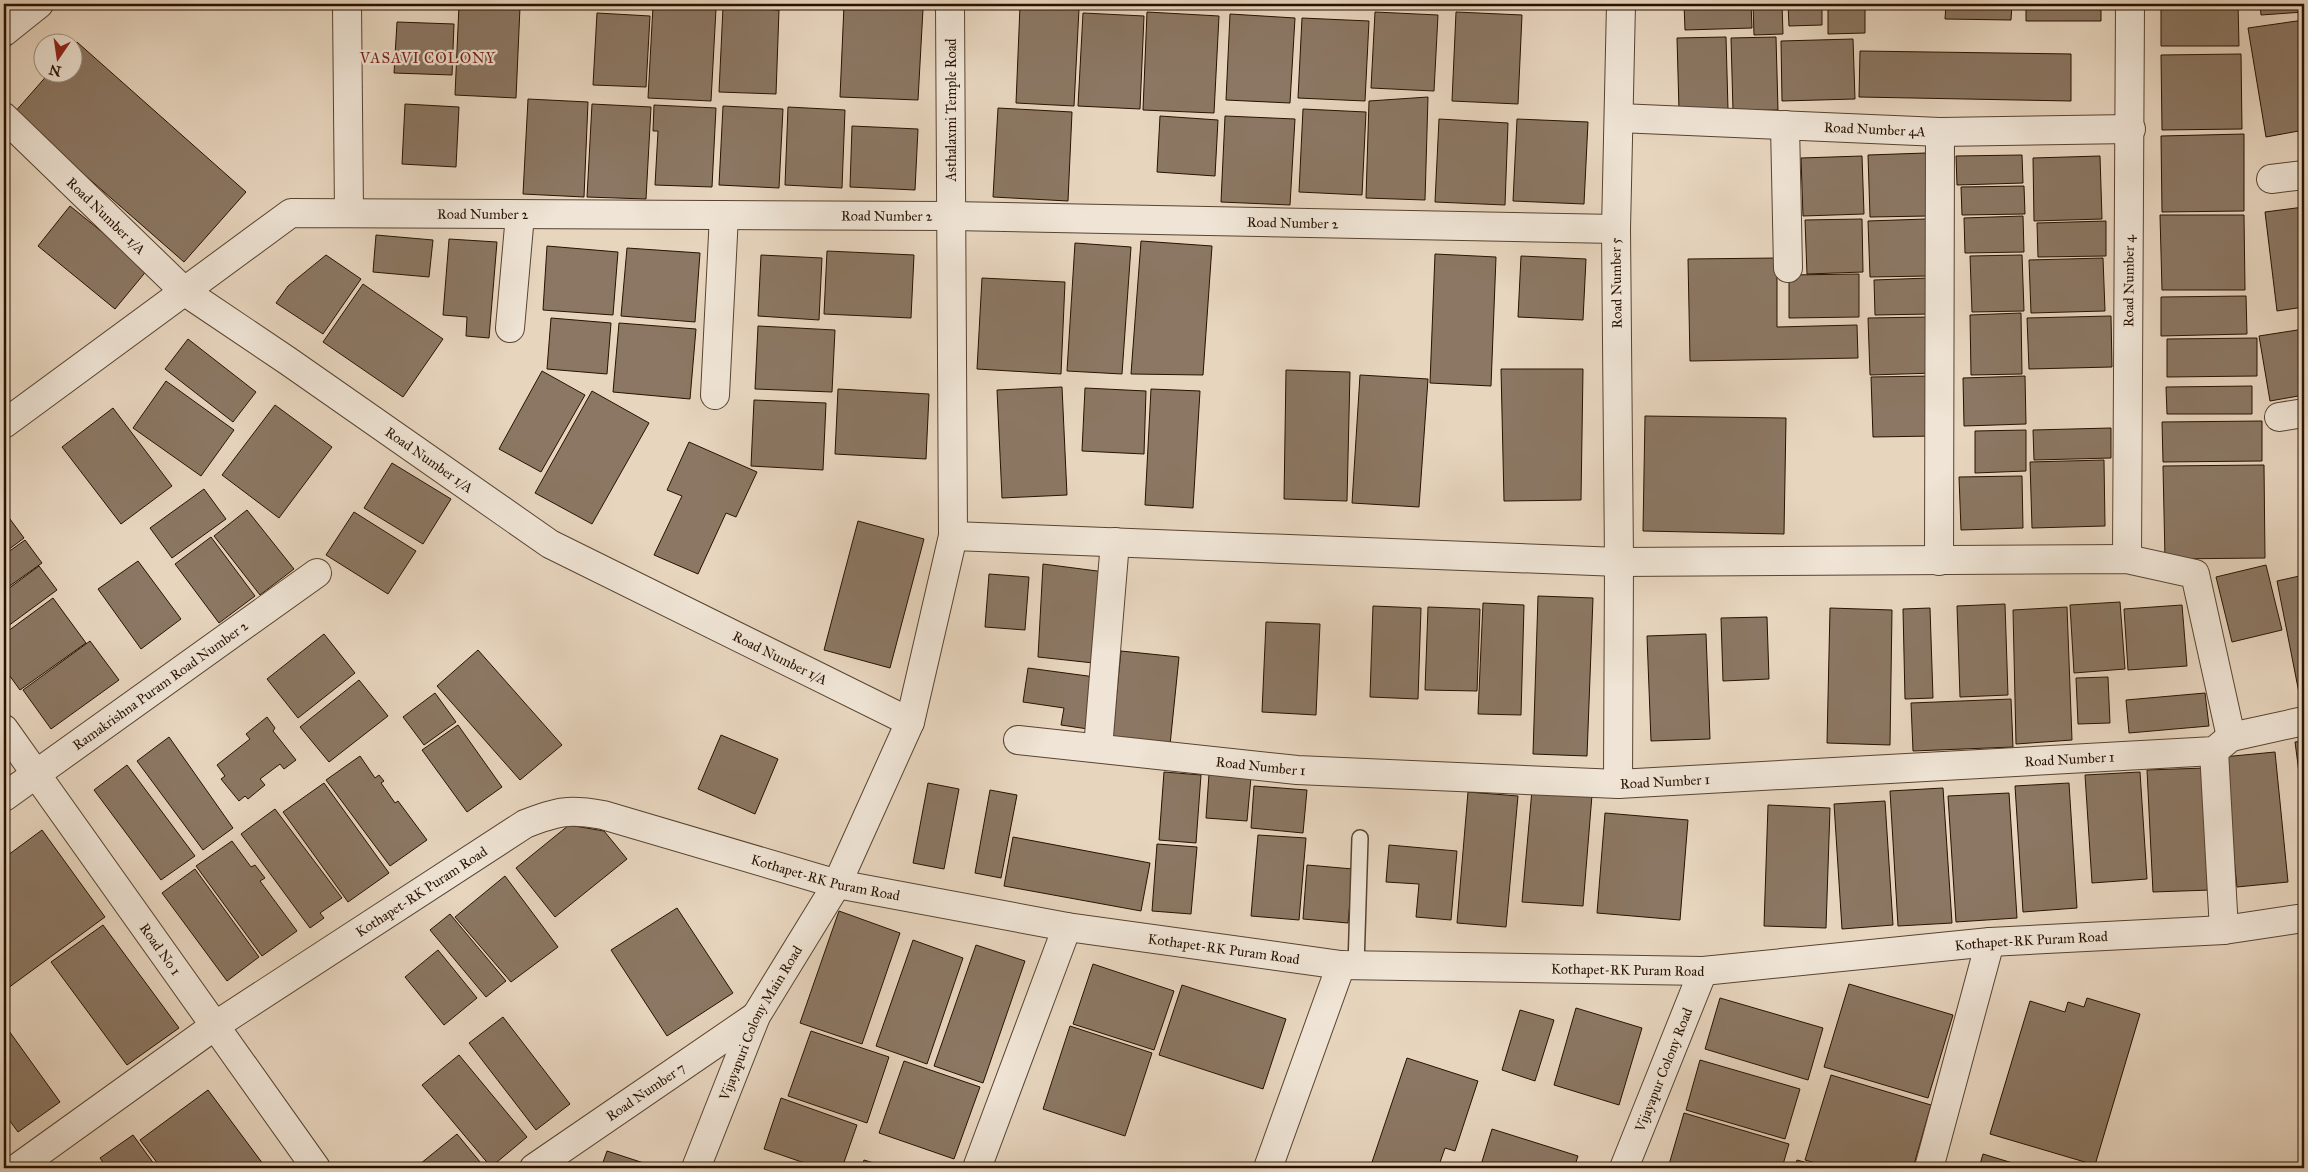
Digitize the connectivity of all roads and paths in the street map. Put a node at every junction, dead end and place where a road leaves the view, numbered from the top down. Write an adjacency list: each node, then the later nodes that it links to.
1 (39, 4): 6 (street)
2 (347, 4): 14 (street)
3 (950, 4): 17 (street, Asthalaxmi Temple Road)
4 (1622, 4): 8 (street, Road Number 5)
5 (2130, 4): 10 (street, Road Number 4)
6 (4, 32)
7 (4, 117): 20 (street, Road Number 1/A)
8 (1619, 118): 9 (street, Road Number 4A); 18 (street, Road Number 5)
9 (1785, 125): 11 (street, Road Number 4A); 19 (street)
10 (2131, 129): 11 (street, Road Number 4A); 26 (street, Road Number 4)
11 (1940, 132): 27 (street)
12 (2304, 175): 13 (street)
13 (2271, 178)
14 (349, 213): 15 (street, Road Number 2); 20 (street, Road Number 2)
15 (520, 215): 16 (street, Road Number 2); 21 (street)
16 (724, 215): 17 (street, Road Number 2); 22 (street)
17 (951, 216): 18 (street, Road Number 2); 24 (street, Asthalaxmi Temple Road)
18 (1616, 230): 28 (street, Road Number 5)
19 (1788, 268)
20 (184, 291): 23 (street, Road Number 2); 31 (street, Road Number 1/A)
21 (510, 328)
22 (715, 395)
23 (4, 424)
24 (953, 536): 25 (street); 31 (street, Vijayapuri Colony Main Road)
25 (1115, 542): 28 (street); 35 (street)
26 (2127, 559): 27 (street); 34 (street)
27 (1939, 561): 28 (street)
28 (1619, 562): 37 (street, Road Number 5)
29 (317, 574): 36 (street, Ramakrishna Puram Road Number 2)
30 (2304, 720): 34 (street, Road Number 1)
31 (910, 722): 40 (street, Vijayapuri Colony Main Road)
32 (4, 729): 36 (street, Road No 1)
33 (1018, 740): 35 (street, Road Number 1)
34 (2222, 744): 37 (street, Road Number 1); 43 (street)
35 (1098, 748): 37 (street, Road Number 1)
36 (36, 774): 38 (street, Ramakrishna Puram Road Number 2); 48 (street, Road No 1)
37 (1618, 784)
38 (4, 797)
39 (1360, 838): 45 (lane)
40 (837, 884): 42 (street, Kothapet-RK Puram Road); 47 (street, Vijayapuri Colony Main Road); 48 (street, Kothapet-RK Puram Road)
41 (2304, 918): 43 (street, Kothapet-RK Puram Road)
42 (1067, 927): 45 (street, Kothapet-RK Puram Road); 53 (street)
43 (2224, 930): 44 (street, Kothapet-RK Puram Road)
44 (1990, 942): 46 (street, Kothapet-RK Puram Road); 56 (street)
45 (1349, 966): 46 (street, Kothapet-RK Puram Road); 54 (street)
46 (1703, 971): 55 (street, Vijayapur Colony Road)
47 (756, 1016): 51 (street, Road Number 7); 52 (street, Vijayapuri Colony Main Road)
48 (216, 1025): 49 (street, Kothapet-RK Puram Road); 50 (street, Road No 1)
49 (17, 1168)
50 (316, 1168)
51 (534, 1168)
52 (696, 1168)
53 (977, 1168)
54 (1268, 1168)
55 (1624, 1168)
56 (1929, 1168)

